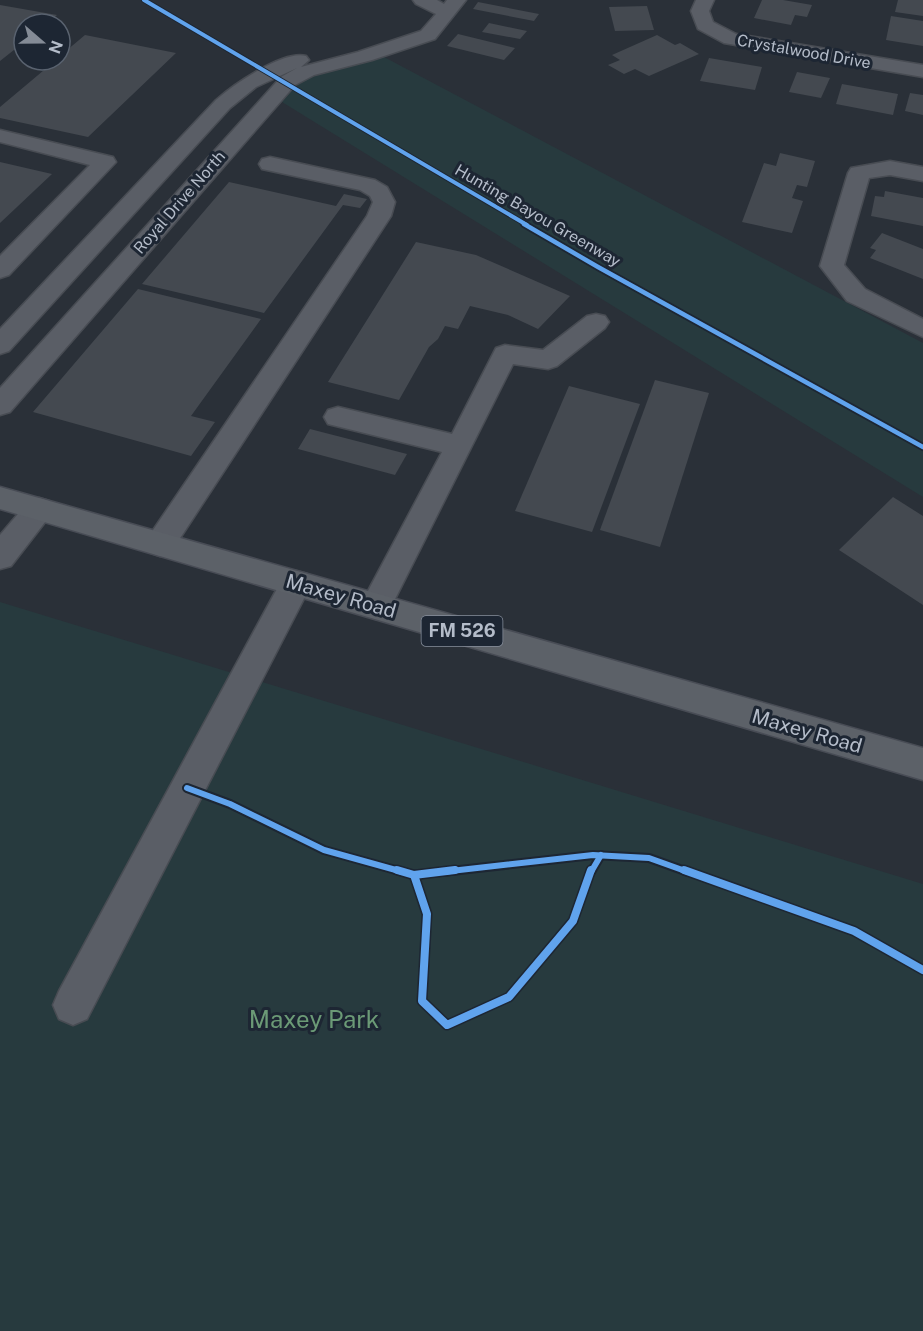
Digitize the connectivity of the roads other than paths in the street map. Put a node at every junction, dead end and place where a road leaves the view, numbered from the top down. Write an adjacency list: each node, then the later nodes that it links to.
1 (422, 0): 3 (street)
2 (705, 0): 5 (street, Crystalwood Drive)
3 (452, 6): 4 (street, Royal Drive North)
4 (389, 47): 9 (street, Royal Drive North); 10 (street, Royal Drive North)
5 (923, 71)
6 (0, 136): 11 (street)
7 (270, 164): 20 (street)
8 (923, 174): 13 (street)
9 (92, 245): 10 (street); 14 (street, Royal Drive North)
10 (133, 255): 15 (street, Royal Drive North)
11 (0, 270)
12 (596, 322): 17 (street)
13 (923, 329)
14 (0, 345)
15 (0, 405)
16 (338, 417): 17 (street)
17 (460, 446): 23 (street)
18 (0, 498): 19 (main road, Maxey Road / FM 526)
19 (39, 509): 20 (main road, Maxey Road / FM 526); 21 (street)
20 (160, 544): 22 (main road, Maxey Road / FM 526)
21 (0, 557)
22 (296, 583): 23 (main road, Maxey Road / FM 526); 25 (street)
23 (376, 606): 24 (main road, Maxey Road / FM 526)
24 (923, 764)
25 (73, 1005)

